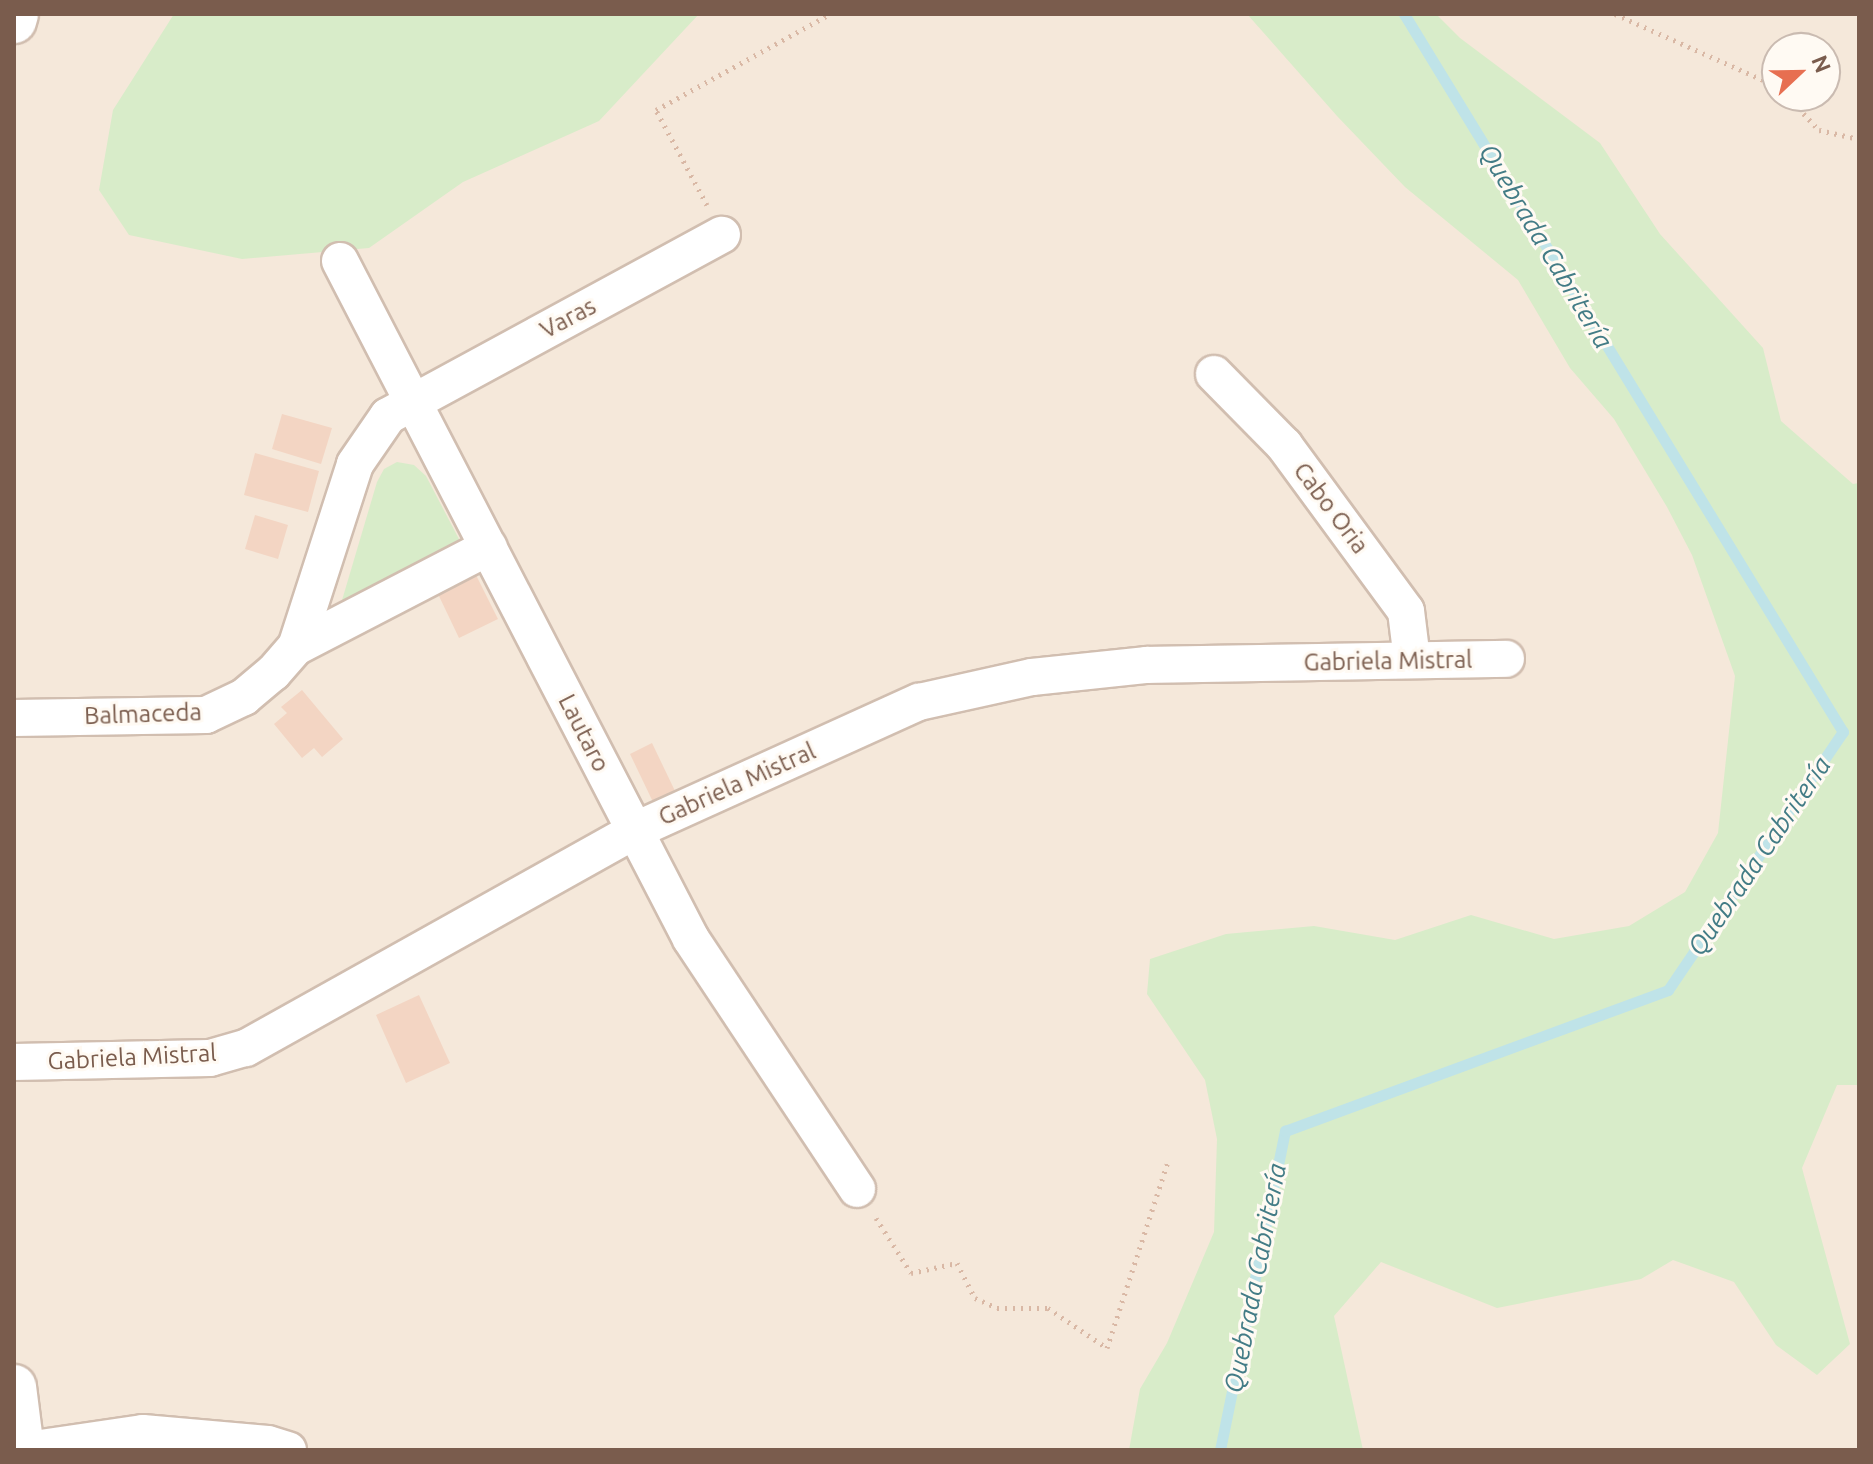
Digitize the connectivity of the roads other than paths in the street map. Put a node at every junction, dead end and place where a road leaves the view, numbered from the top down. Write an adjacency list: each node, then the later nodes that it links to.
1 (16, 14): 2 (street)
2 (14, 21)
3 (722, 235): 6 (street, Varas)
4 (340, 261): 6 (street, Lautaro)
5 (1214, 374): 10 (street, Cabo Oria)
6 (413, 401): 7 (street, Lautaro); 8 (street, Balmaceda)
7 (489, 547): 8 (street, Balmaceda); 12 (street, Lautaro)
8 (296, 647): 11 (street, Balmaceda)
9 (1506, 659): 10 (street, Gabriela Mistral)
10 (1412, 660): 12 (street, Gabriela Mistral)
11 (14, 718)
12 (634, 831): 13 (street, Gabriela Mistral); 14 (street, Lautaro)
13 (14, 1062)
14 (857, 1189)
15 (14, 1387): 16 (street)
16 (24, 1450): 17 (street)
17 (288, 1450)

